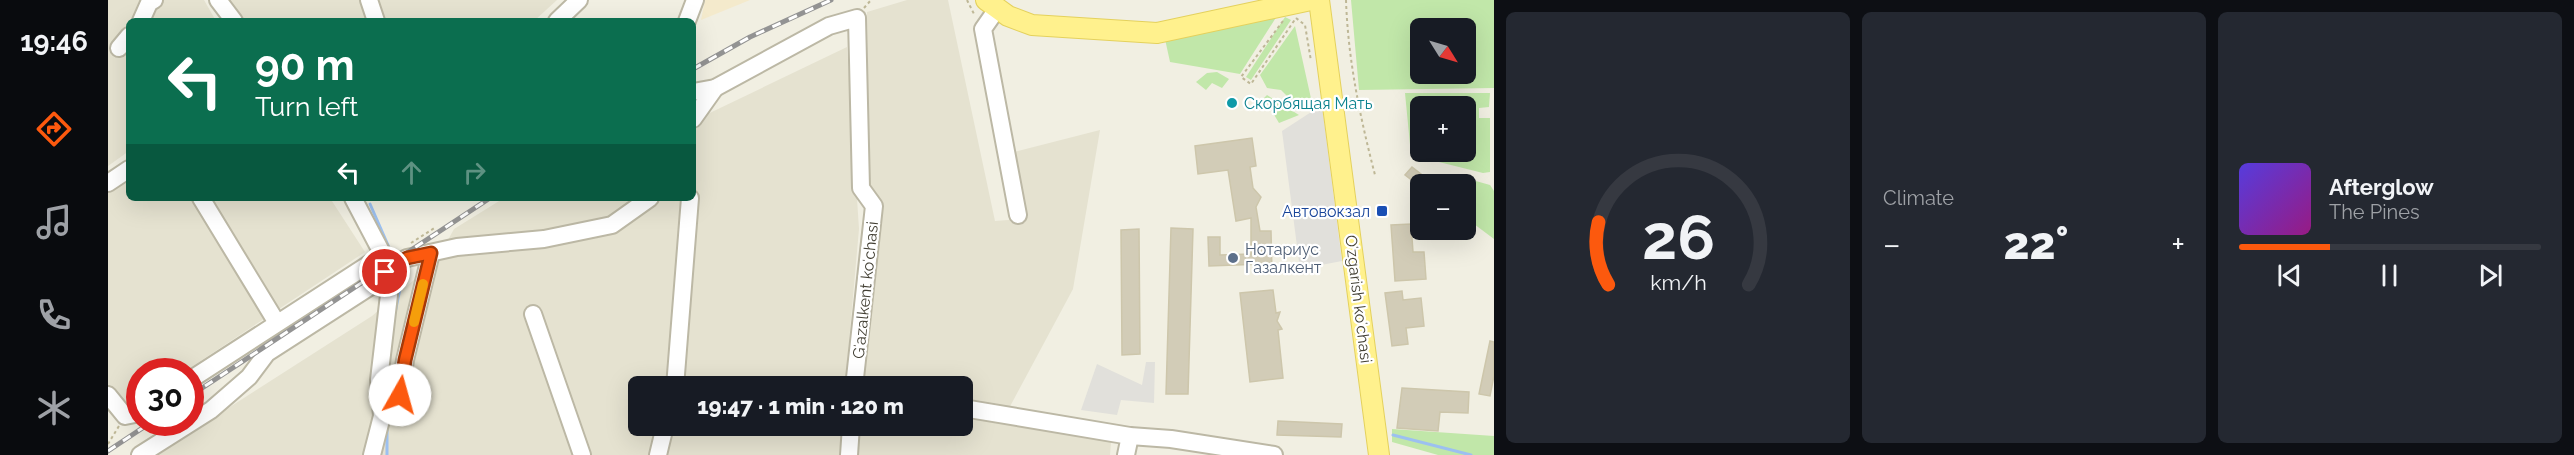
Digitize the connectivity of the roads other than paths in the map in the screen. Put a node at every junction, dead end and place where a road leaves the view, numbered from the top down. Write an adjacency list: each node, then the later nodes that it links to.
1 (154, 0): 11 (street)
2 (218, 0): 12 (street)
3 (369, 0): 13 (street)
4 (579, 0): 14 (street)
5 (695, 0): 15 (street)
6 (1255, 0): 16 (main road)
7 (1311, 0): 16 (main road)
8 (1319, 0): 48 (main road, Oʻzgarish koʻchasi)
9 (1332, 0): 48 (main road, Oʻzgarish koʻchasi)
10 (992, 5): 16 (main road); 26 (street)
11 (142, 18)
12 (232, 18)
13 (375, 18)
14 (560, 18)
15 (688, 18)
16 (1133, 32)
17 (715, 88): 18 (street); 19 (street); 33 (street, Gʻazalkent koʻchasi)
18 (696, 91)
19 (696, 115)
20 (126, 171): 21 (street)
21 (108, 183)
22 (203, 201): 30 (street)
23 (357, 201): 30 (street)
24 (646, 201): 27 (street)
25 (690, 201): 32 (street)
26 (1018, 215)
27 (431, 253): 28 (street); 37 (street)
28 (385, 272): 41 (street); 42 (street)
29 (534, 314): 43 (street)
30 (277, 324): 31 (street)
31 (204, 371)
32 (676, 376)
33 (856, 376)
34 (108, 395): 35 (street)
35 (126, 410)
36 (973, 410): 40 (street)
37 (398, 412)
38 (663, 436): 44 (street)
39 (850, 436): 45 (street)
40 (1130, 436): 46 (street); 47 (street)
41 (140, 455)
42 (372, 455)
43 (582, 455)
44 (658, 455)
45 (849, 455)
46 (1126, 455)
47 (1274, 455)
48 (1382, 455)

